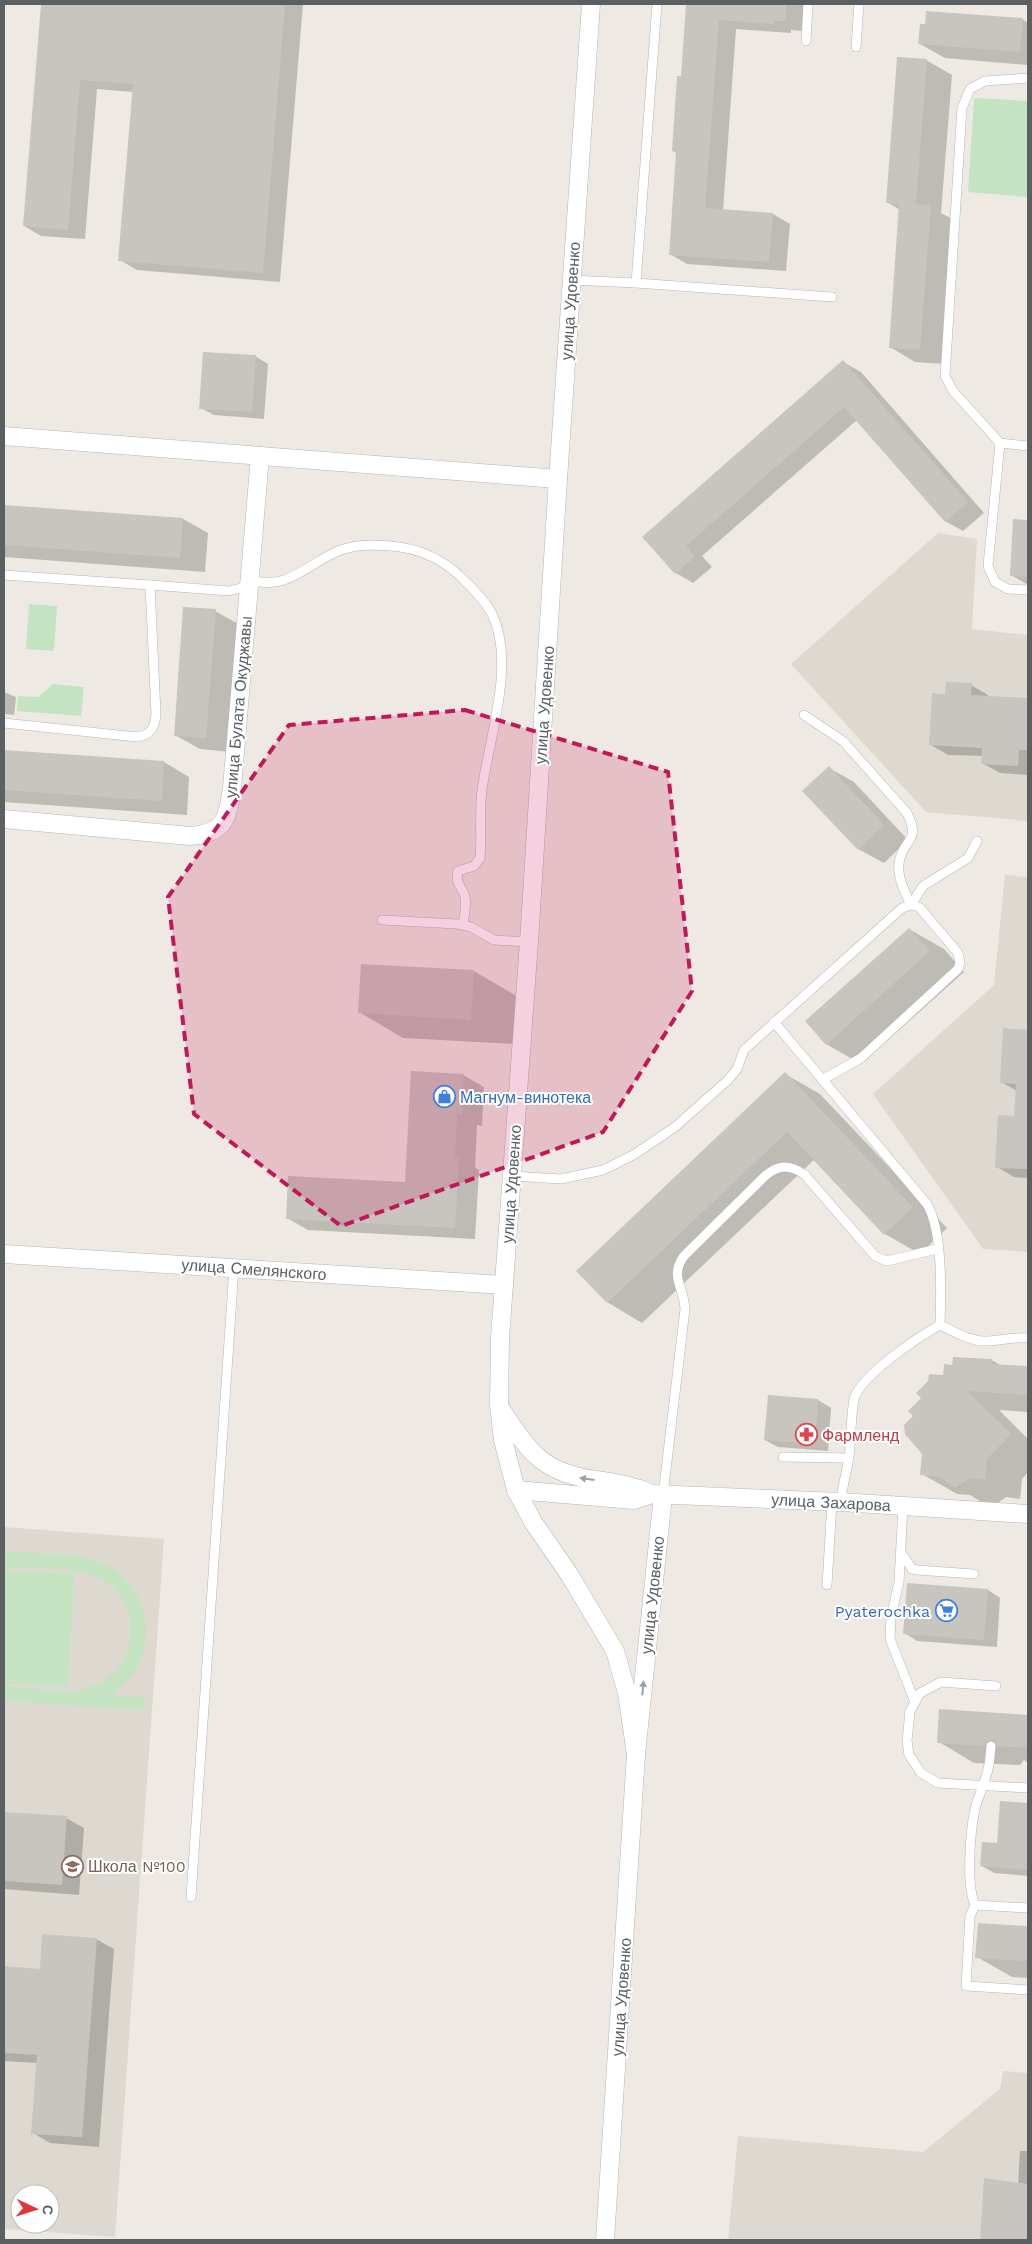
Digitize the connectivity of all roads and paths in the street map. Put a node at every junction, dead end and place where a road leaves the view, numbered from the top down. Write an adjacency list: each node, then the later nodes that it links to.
1 (591, 4): 8 (street, улица Удовенко)
2 (656, 4): 9 (lane)
3 (808, 4): 5 (lane)
4 (859, 4): 6 (lane)
5 (806, 41)
6 (856, 47)
7 (1028, 78): 12 (lane)
8 (572, 280): 9 (lane); 15 (street, улица Удовенко)
9 (636, 283): 10 (lane)
10 (832, 297)
11 (4, 436): 14 (street)
12 (1000, 443): 13 (lane); 19 (lane)
13 (1028, 446)
14 (260, 456): 15 (street); 17 (street, улица Булата Окуджавы)
15 (558, 479): 27 (street, улица Удовенко)
16 (4, 575): 18 (lane)
17 (250, 581): 18 (lane); 22 (street, улица Булата Окуджавы); 26 (lane)
18 (150, 585): 21 (lane)
19 (1028, 590)
20 (804, 716): 24 (lane)
21 (4, 723)
22 (4, 819)
23 (977, 841): 24 (lane)
24 (911, 905): 28 (lane); 29 (lane)
25 (382, 920): 26 (lane)
26 (463, 925): 27 (lane)
27 (529, 942): 30 (street, улица Удовенко)
28 (774, 1022): 29 (lane); 30 (lane)
29 (822, 1080): 31 (lane)
30 (512, 1176): 34 (street, улица Удовенко)
31 (937, 1249): 35 (lane); 43 (lane)
32 (4, 1254): 33 (street, улица Смелянского)
33 (234, 1268): 34 (street, улица Смелянского); 56 (lane)
34 (504, 1285): 37 (street, улица Удовенко)
35 (940, 1325): 36 (lane); 39 (lane)
36 (1028, 1338)
37 (499, 1406): 40 (street); 41 (street, улица Удовенко)
38 (783, 1457): 39 (lane)
39 (849, 1458): 44 (lane)
40 (541, 1462): 41 (street); 43 (street, one-way to 40)
41 (510, 1467): 42 (street, улица Удовенко)
42 (516, 1490): 43 (street); 53 (street, улица Удовенко)
43 (650, 1492): 44 (street, улица Захарова); 53 (street, улица Удовенко, one-way to 43)
44 (836, 1502): 45 (street, улица Захарова); 49 (lane)
45 (903, 1506): 46 (street, улица Захарова); 47 (lane)
46 (1028, 1514)
47 (902, 1554): 48 (lane); 51 (lane)
48 (974, 1574)
49 (828, 1585)
50 (996, 1686): 51 (lane)
51 (915, 1702): 54 (lane)
52 (991, 1746): 54 (lane)
53 (636, 1754): 60 (street, улица Удовенко)
54 (984, 1786): 55 (lane); 57 (lane)
55 (1028, 1788)
56 (192, 1897)
57 (976, 1905): 58 (lane); 59 (lane)
58 (1028, 1908)
59 (1028, 1990)
60 (605, 2240)

